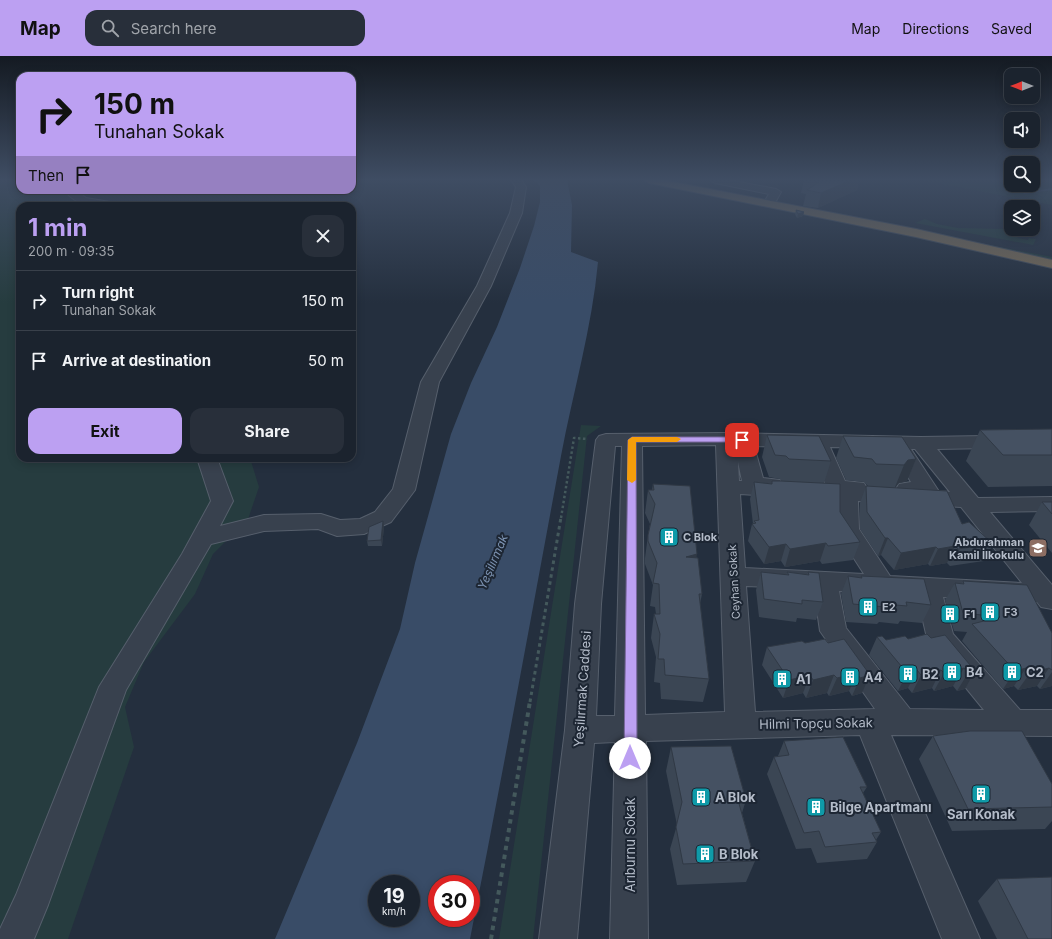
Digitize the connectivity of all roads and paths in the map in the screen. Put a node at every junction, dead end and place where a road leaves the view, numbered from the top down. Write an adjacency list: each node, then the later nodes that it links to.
1 (512, 221): 17 (street)
2 (857, 221): 5 (highway)
3 (885, 221): 4 (highway)
4 (1052, 254)
5 (1052, 264)
6 (734, 439): 7 (street); 8 (street); 13 (street, Ceyhan Sokak); 14 (street)
7 (619, 440): 28 (street, Arıburnu Sokak); 29 (street, Yeşilırmak Caddesi); 31 (path)
8 (817, 441): 10 (street); 14 (street)
9 (1052, 441): 11 (street)
10 (897, 443): 11 (street); 14 (street)
11 (921, 443): 15 (street)
12 (208, 462): 17 (street)
13 (729, 487): 14 (street); 18 (street, Ceyhan Sokak)
14 (842, 490): 15 (street); 20 (street)
15 (970, 502): 16 (street); 22 (street)
16 (1052, 504)
17 (203, 538): 30 (street)
18 (734, 576): 19 (street); 27 (street, Ceyhan Sokak)
19 (825, 581): 20 (street); 24 (street)
20 (883, 584): 21 (street)
21 (927, 586): 22 (street); 25 (street)
22 (1050, 600)
23 (870, 722): 24 (street, Hilmi Topçu Sokak); 27 (street, Hilmi Topçu Sokak); 34 (street)
24 (903, 723): 25 (street, Hilmi Topçu Sokak)
25 (1013, 723): 26 (street, Hilmi Topçu Sokak)
26 (1052, 724)
27 (742, 725): 28 (street, Hilmi Topçu Sokak)
28 (630, 728): 29 (street, Hilmi Topçu Sokak); 33 (street, Arıburnu Sokak)
29 (580, 730): 32 (street, Yeşilırmak Caddesi)
30 (15, 939)
31 (491, 939)
32 (558, 939)
33 (630, 939)
34 (961, 939)

